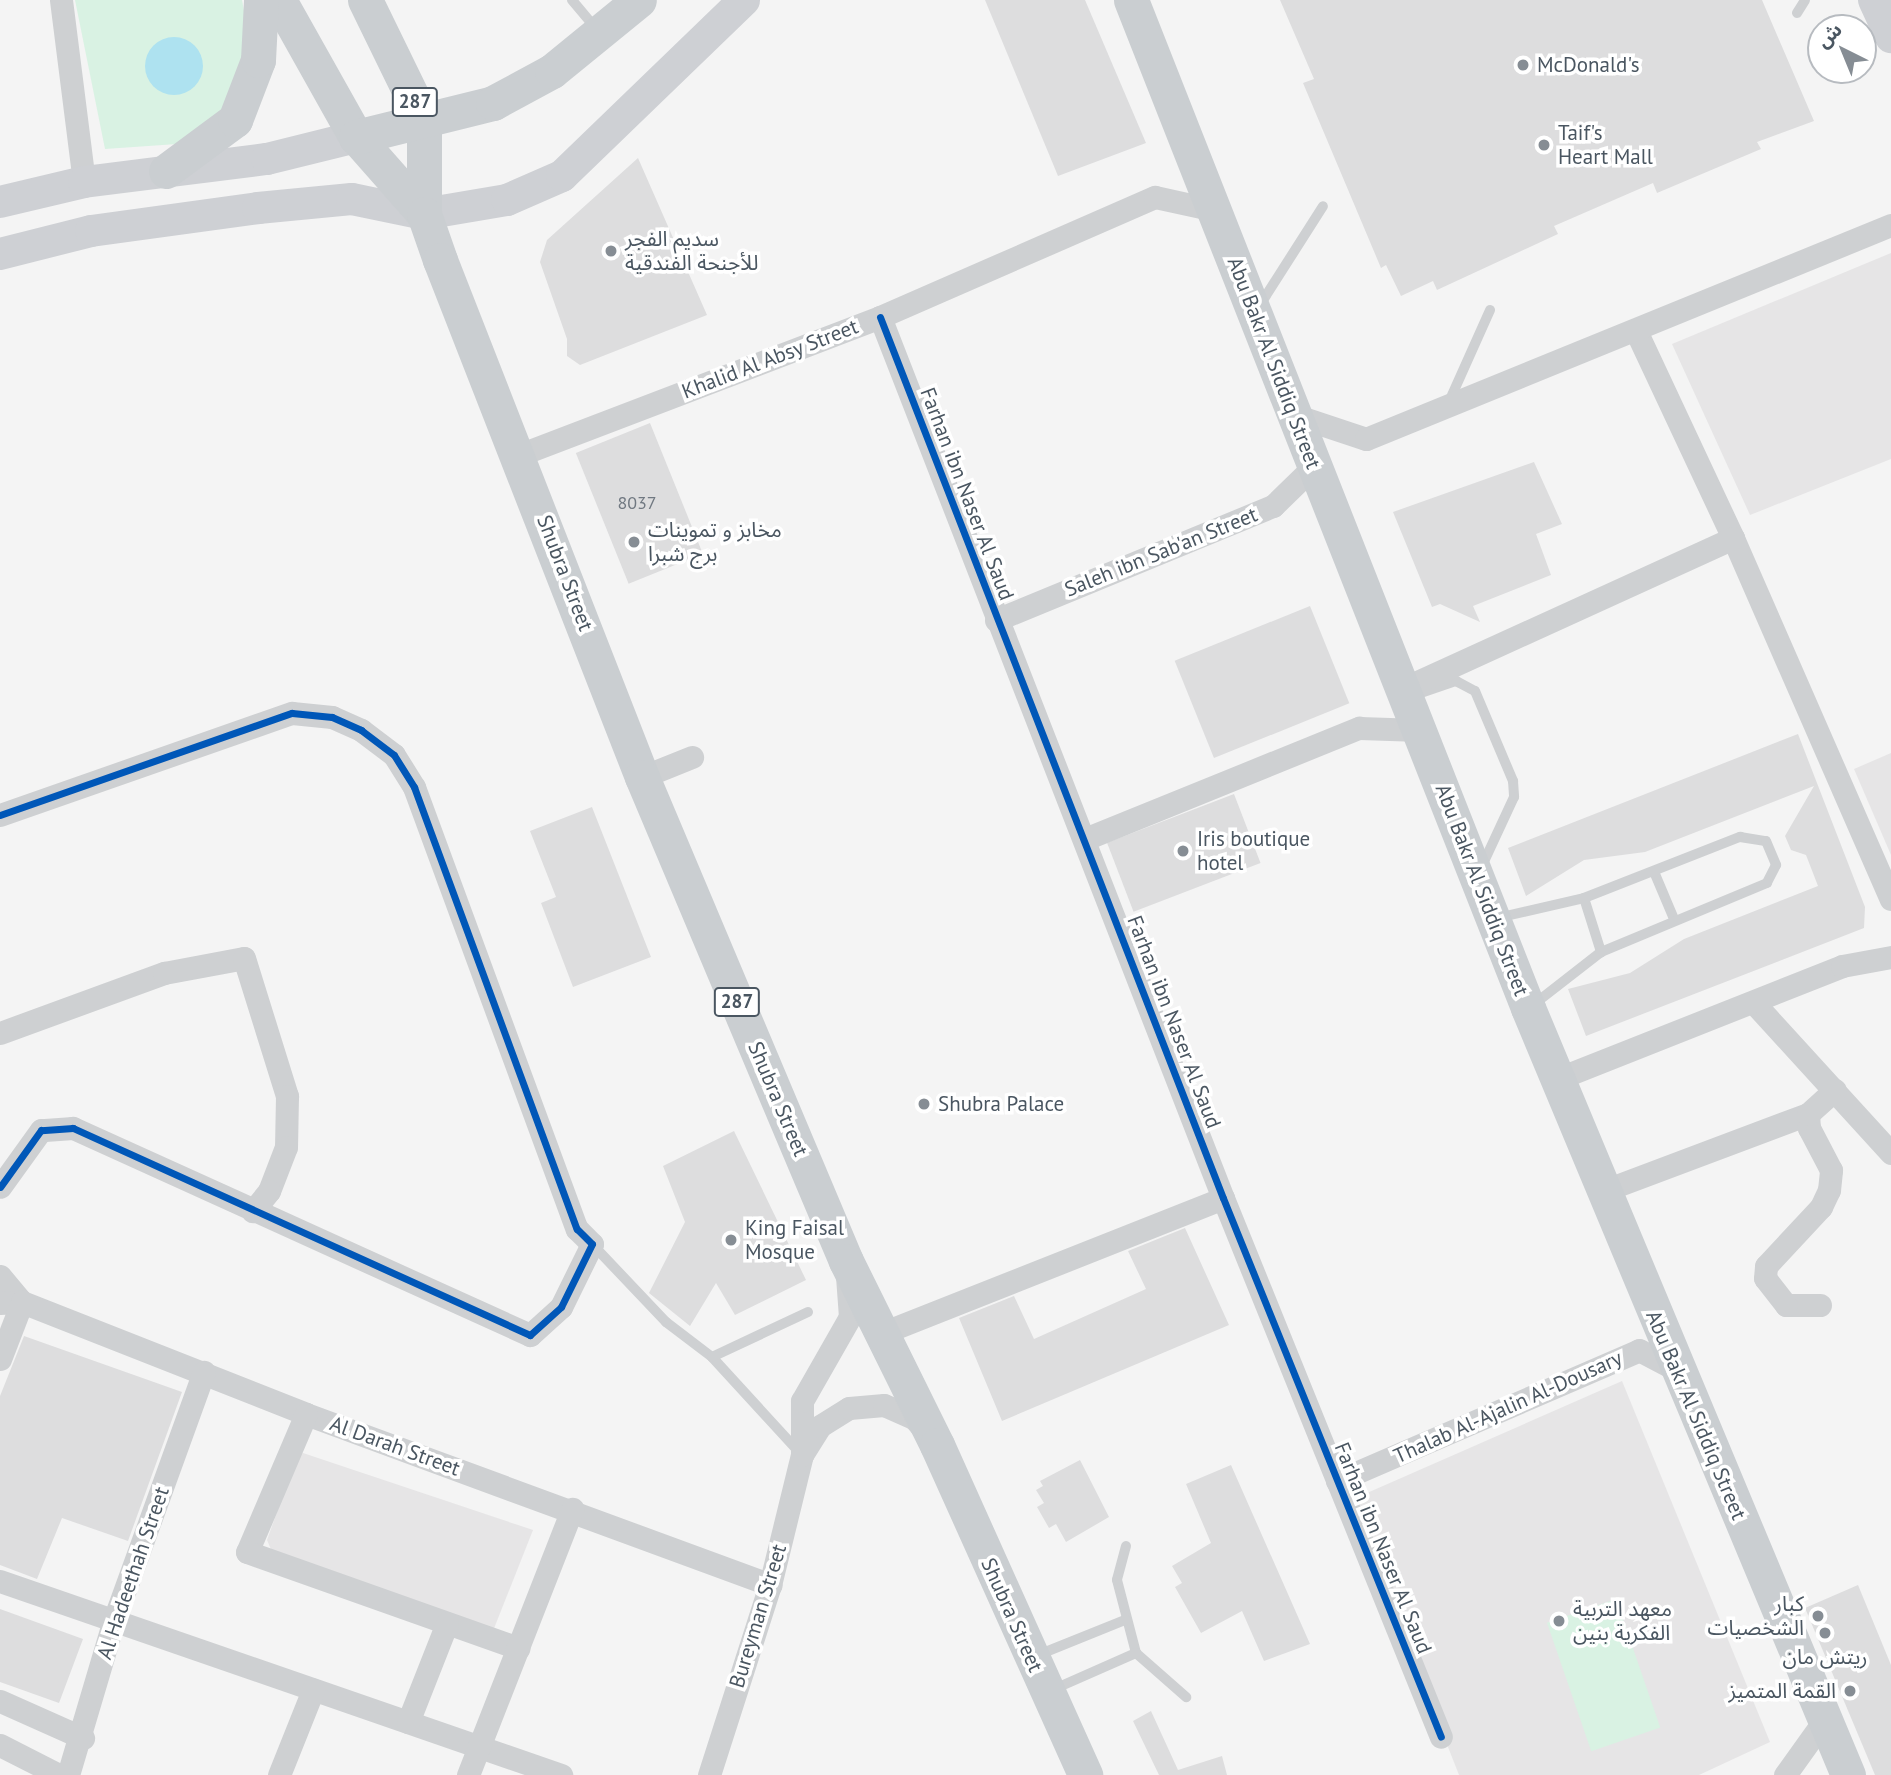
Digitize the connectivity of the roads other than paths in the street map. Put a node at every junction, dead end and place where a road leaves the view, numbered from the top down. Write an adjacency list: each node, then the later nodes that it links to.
1 (61, 0): 17 (street)
2 (261, 0): 16 (main road)
3 (279, 0): 15 (main road, 287)
4 (365, 0): 14 (main road, 287)
5 (572, 0): 12 (lane)
6 (639, 0): 12 (main road)
7 (744, 0): 21 (main road)
8 (1131, 0): 20 (main road, Abu Bakr Al Siddiq Street)
9 (1805, 0): 11 (lane)
10 (1874, 0): 13 (main road)
11 (1797, 13)
12 (601, 35): 14 (main road)
13 (1891, 37)
14 (424, 121): 15 (main road); 21 (main road, 287)
15 (356, 137): 16 (main road); 21 (main road, 287)
16 (166, 171): 17 (main road)
17 (84, 182): 18 (main road)
18 (0, 202)
19 (1323, 206): 25 (lane)
20 (1214, 210): 25 (main road, Abu Bakr Al Siddiq Street); 26 (street, Khalid Al Absy Street)
21 (424, 214): 23 (main road); 30 (main road, Shubra Street / 287)
22 (1891, 225): 27 (street)
23 (0, 254)
24 (1490, 310): 28 (lane)
25 (1254, 313): 29 (main road, Abu Bakr Al Siddiq Street)
26 (880, 317): 30 (street, Khalid Al Absy Street); 33 (street, Farhan ibn Naser Al Saud)
27 (1636, 333): 28 (street); 32 (street)
28 (1445, 410): 29 (street)
29 (1294, 415): 31 (main road, Abu Bakr Al Siddiq Street)
30 (519, 455): 37 (main road, Shubra Street / 287)
31 (1314, 466): 33 (street, Saleh ibn Sab'an Street); 34 (main road, Abu Bakr Al Siddiq Street)
32 (1733, 538): 34 (street); 43 (street)
33 (996, 620): 39 (street, Farhan ibn Naser Al Saud)
34 (1404, 693): 35 (main road, Abu Bakr Al Siddiq Street); 41 (lane)
35 (1420, 730): 39 (street); 41 (main road, Abu Bakr Al Siddiq Street)
36 (692, 757): 37 (street)
37 (642, 777): 60 (main road, Shubra Street / 287)
38 (0, 815): 59 (street)
39 (1085, 839): 57 (street, Farhan ibn Naser Al Saud)
40 (1655, 874): 42 (lane); 45 (lane); 45 (lane)
41 (1477, 877): 44 (main road, Abu Bakr Al Siddiq Street)
42 (1584, 898): 44 (lane); 46 (lane)
43 (1891, 899)
44 (1494, 918): 49 (main road, Abu Bakr Al Siddiq Street)
45 (1674, 919): 46 (lane)
46 (1601, 952): 49 (lane)
47 (1891, 957): 48 (street)
48 (1754, 1003): 51 (street); 52 (street)
49 (1528, 1008): 51 (main road, Abu Bakr Al Siddiq Street)
50 (0, 1033): 58 (street)
51 (1557, 1079): 56 (main road, Abu Bakr Al Siddiq Street)
52 (1835, 1090): 53 (street); 54 (street)
53 (1808, 1114): 56 (street); 63 (street)
54 (1891, 1153)
55 (0, 1187): 58 (street)
56 (1603, 1191): 68 (main road, Abu Bakr Al Siddiq Street)
57 (1223, 1198): 65 (street); 73 (street, Farhan ibn Naser Al Saud)
58 (253, 1211): 59 (street)
59 (592, 1244): 66 (lane)
60 (846, 1261): 65 (main road, Shubra Street / 287); 72 (street)
61 (0, 1276): 62 (street)
62 (11, 1303): 67 (street); 69 (street, Al Darah Street)
63 (1820, 1305)
64 (808, 1312): 66 (lane)
65 (880, 1334): 71 (main road, Shubra Street / 287)
66 (712, 1357): 72 (lane)
67 (0, 1359)
68 (1677, 1370): 73 (street, Thalab Al-Ajalin Al-Dousary); 89 (main road, Abu Bakr Al Siddiq Street)
69 (204, 1372): 70 (street, Al Darah Street); 78 (street, Al Hadeethah Street)
70 (306, 1414): 74 (street, Al Darah Street); 80 (street)
71 (937, 1446): 72 (street); 83 (main road, Shubra Street / 287)
72 (802, 1455): 77 (street, Bureyman Street)
73 (1337, 1481): 90 (street, Farhan ibn Naser Al Saud)
74 (572, 1509): 77 (street, Al Darah Street); 81 (street)
75 (1126, 1546): 79 (lane)
76 (0, 1581): 78 (street)
77 (770, 1585): 99 (street, Bureyman Street)
78 (114, 1620): 84 (street); 91 (street, Al Hadeethah Street)
79 (1125, 1620): 82 (lane); 83 (lane)
80 (447, 1623): 81 (street); 88 (street)
81 (518, 1648): 93 (street)
82 (1136, 1653): 85 (lane); 86 (lane)
83 (1032, 1657): 85 (main road, Shubra Street / 287)
84 (313, 1690): 88 (street); 96 (street)
85 (1048, 1692): 100 (main road, Shubra Street / 287)
86 (1186, 1697)
87 (0, 1701): 91 (street)
88 (408, 1722): 93 (street)
89 (1823, 1722): 101 (street); 102 (main road, Abu Bakr Al Siddiq Street)
90 (1441, 1737)
91 (83, 1738): 95 (street, Al Hadeethah Street)
92 (0, 1745): 94 (street)
93 (479, 1745): 97 (street); 98 (street)
94 (59, 1775)
95 (68, 1775)
96 (279, 1775)
97 (468, 1775)
98 (561, 1775)
99 (709, 1775)
100 (1085, 1775)
101 (1785, 1775)
102 (1848, 1775)

